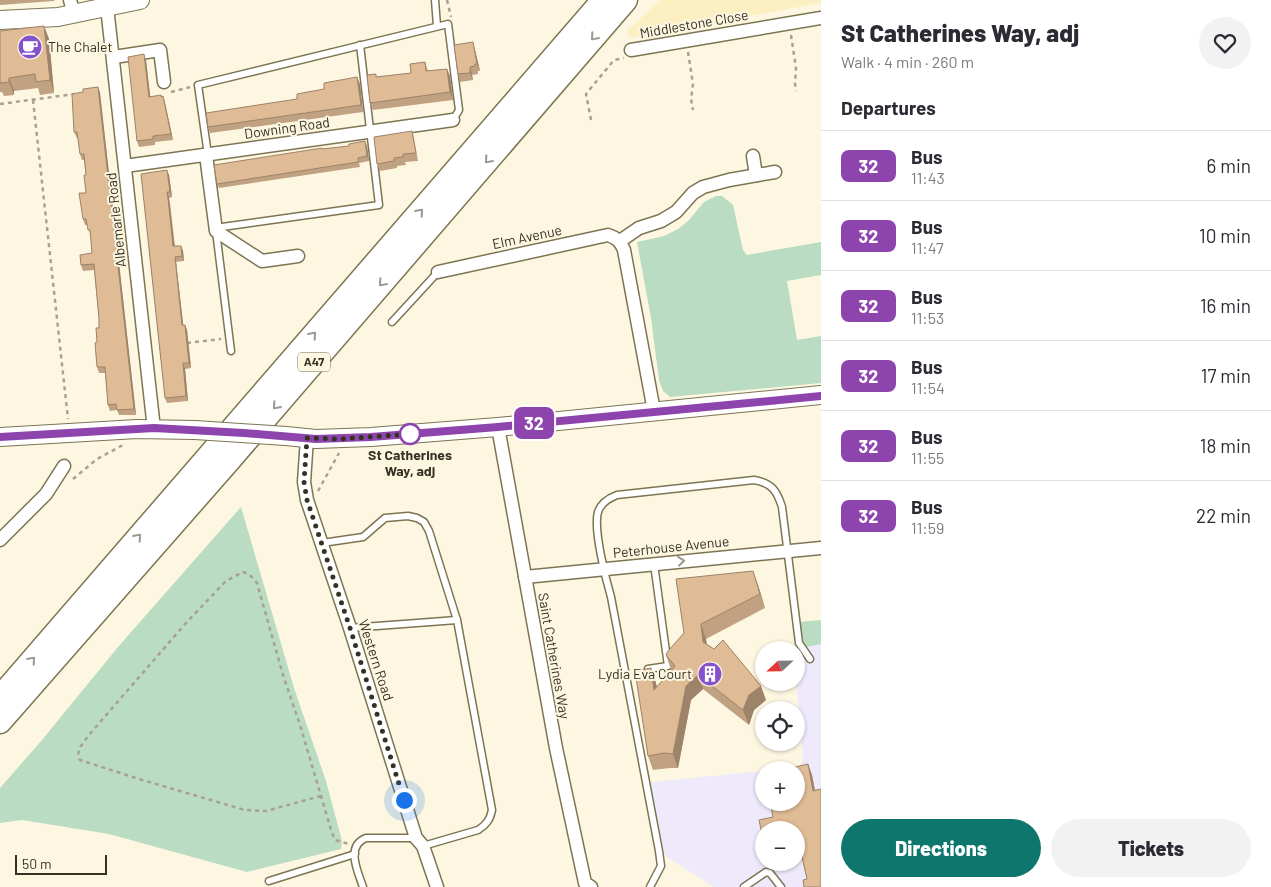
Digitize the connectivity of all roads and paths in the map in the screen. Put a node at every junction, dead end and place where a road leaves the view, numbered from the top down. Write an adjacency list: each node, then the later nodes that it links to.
1 (140, 0): 7 (main road)
2 (435, 0): 12 (lane)
3 (447, 0): 10 (path)
4 (603, 0): 63 (highway, A47, one-way to 4)
5 (626, 0): 64 (highway, A47, one-way to 64)
6 (72, 7): 7 (main road); 9 (main road)
7 (107, 8): 16 (street, Albemarle Road)
8 (821, 18): 11 (street, Middlestone Close)
9 (0, 20)
10 (448, 24): 12 (lane); 24 (lane)
11 (789, 24): 13 (street, Middlestone Close); 19 (path)
12 (437, 26): 14 (lane)
13 (686, 41): 15 (street, Middlestone Close); 23 (path)
14 (360, 45): 17 (lane); 26 (lane)
15 (631, 50): 25 (path)
16 (114, 57): 18 (street); 29 (street, Albemarle Road)
17 (198, 85): 18 (path); 27 (lane)
18 (167, 87)
19 (796, 91)
20 (80, 94): 21 (path)
21 (33, 100): 22 (path); 44 (path)
22 (0, 104)
23 (692, 110)
24 (453, 120): 26 (street, Downing Road)
25 (591, 120)
26 (371, 132): 27 (street, Downing Road); 32 (lane)
27 (207, 155): 29 (street, Downing Road); 32 (street)
28 (753, 156): 31 (street)
29 (125, 166): 43 (street, Albemarle Road)
30 (775, 172): 31 (street)
31 (756, 175): 33 (street)
32 (216, 231): 34 (street); 37 (lane)
33 (620, 241): 35 (street, Elm Avenue); 41 (street)
34 (298, 256)
35 (438, 272): 36 (lane)
36 (392, 322)
37 (230, 338): 38 (path); 39 (lane)
38 (183, 343)
39 (232, 351)
40 (821, 396): 41 (main road)
41 (654, 411): 42 (main road)
42 (498, 427): 46 (main road); 58 (street, Saint Catherines Way)
43 (154, 428): 44 (main road); 46 (main road, bridge)
44 (69, 433): 45 (main road)
45 (0, 437)
46 (307, 438): 53 (street, Western Road)
47 (125, 444): 50 (path)
48 (339, 453): 51 (path)
49 (64, 466): 52 (street)
50 (73, 479)
51 (316, 496)
52 (0, 540)
53 (322, 543): 59 (lane); 60 (street, Western Road)
54 (821, 548): 55 (street, Peterhouse Avenue)
55 (788, 550): 56 (street, Peterhouse Avenue, one-way to 55); 57 (lane); 61 (lane)
56 (654, 564): 57 (street, Peterhouse Avenue); 62 (lane)
57 (602, 569): 58 (street, Peterhouse Avenue); 73 (lane)
58 (525, 577): 70 (street, Saint Catherines Way)
59 (457, 620): 60 (lane); 66 (lane)
60 (350, 628): 66 (street, Western Road)
61 (810, 659)
62 (648, 669)
63 (0, 697)
64 (0, 722)
65 (321, 796): 65 (path); 67 (path)
66 (420, 842): 67 (lane); 72 (street, Western Road)
67 (356, 846): 68 (lane)
68 (354, 854): 69 (lane); 71 (lane)
69 (269, 881)
70 (585, 886)
71 (363, 887)
72 (437, 887)
73 (650, 887)
74 (744, 887): 75 (lane)
75 (781, 887)

